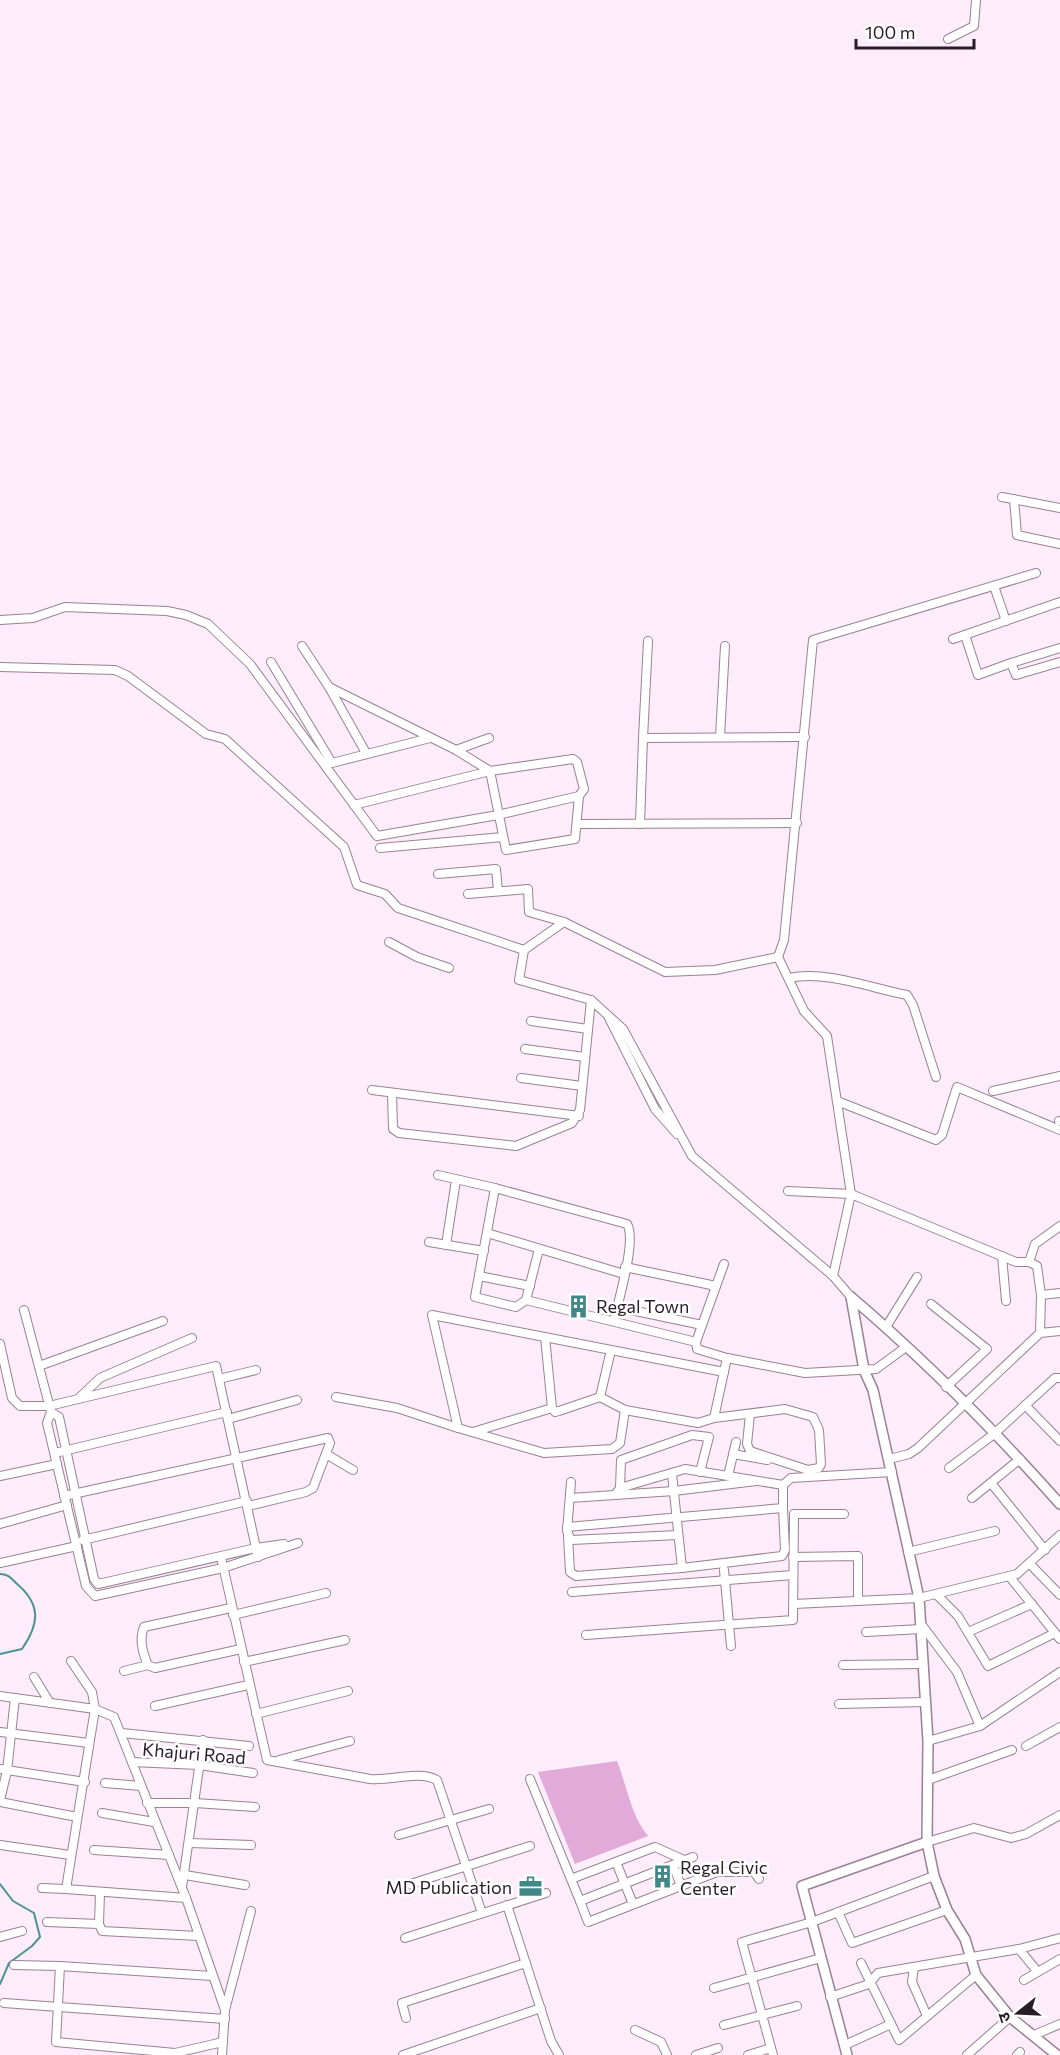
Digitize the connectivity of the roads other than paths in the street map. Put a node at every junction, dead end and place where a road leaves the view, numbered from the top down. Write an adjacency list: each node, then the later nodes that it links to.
1 (976, 0): 2 (street)
2 (948, 39)
3 (1002, 497): 4 (street)
4 (1014, 499): 5 (street); 6 (street)
5 (1060, 508)
6 (1060, 544)
7 (1036, 573): 8 (street)
8 (994, 586): 11 (street); 24 (street)
9 (1060, 602): 11 (street)
10 (0, 620): 32 (street)
11 (1006, 621): 12 (street)
12 (965, 635): 13 (street); 20 (street)
13 (953, 639)
14 (648, 641): 27 (street)
15 (302, 645): 22 (street)
16 (725, 646): 23 (street)
17 (1060, 648): 20 (street)
18 (1060, 662): 20 (street)
19 (271, 663): 29 (street)
20 (1011, 663)
21 (0, 667): 44 (street)
22 (329, 687): 25 (street); 29 (street)
23 (720, 737): 24 (street); 27 (street)
24 (805, 737): 34 (street)
25 (430, 738): 28 (street); 29 (street)
26 (489, 738): 28 (street)
27 (643, 738): 36 (street)
28 (456, 750): 30 (street)
29 (366, 753)
30 (490, 771): 31 (street); 32 (street); 33 (street)
31 (579, 796): 33 (street); 35 (street)
32 (354, 805): 33 (street)
33 (498, 815): 37 (street)
34 (797, 823): 36 (street); 45 (street)
35 (577, 824): 36 (street); 37 (street)
36 (640, 824)
37 (503, 837): 38 (street)
38 (380, 848)
39 (438, 874): 40 (street)
40 (498, 891): 41 (street); 42 (street)
41 (468, 894)
42 (564, 922): 44 (street); 45 (street)
43 (389, 942): 46 (street)
44 (524, 950): 48 (street)
45 (778, 957): 47 (street)
46 (449, 968)
47 (789, 978): 57 (street); 63 (street)
48 (591, 1000): 49 (street); 51 (street)
49 (608, 1017): 54 (street); 55 (street)
50 (531, 1021): 51 (street)
51 (588, 1029): 53 (street)
52 (525, 1049): 53 (street)
53 (585, 1057): 59 (street)
54 (639, 1057): 55 (street); 66 (street)
55 (630, 1063): 66 (street)
56 (1060, 1076): 61 (street)
57 (936, 1077)
58 (521, 1078): 59 (street)
59 (582, 1086): 64 (street)
60 (372, 1090): 62 (street)
61 (993, 1091)
62 (392, 1093): 64 (street); 64 (street)
63 (837, 1101): 65 (street); 71 (street)
64 (579, 1116)
65 (1060, 1130)
66 (679, 1136): 83 (street)
67 (438, 1176): 68 (street)
68 (456, 1180): 69 (street); 75 (street)
69 (495, 1188): 73 (street); 81 (street)
70 (788, 1191): 71 (street)
71 (852, 1194): 78 (street); 83 (street)
72 (1060, 1226): 79 (street)
73 (487, 1233): 76 (street); 77 (street)
74 (429, 1242): 75 (street)
75 (446, 1245): 77 (street)
76 (539, 1249): 81 (street); 85 (street)
77 (484, 1251): 82 (street)
78 (1002, 1256): 79 (street); 91 (street)
79 (1029, 1262): 88 (street)
80 (724, 1264): 86 (street)
81 (625, 1270): 86 (street); 93 (street)
82 (479, 1276): 85 (street); 90 (street)
83 (833, 1276): 89 (street)
84 (917, 1277): 98 (street)
85 (530, 1286): 90 (street)
86 (716, 1286): 97 (street)
87 (1060, 1293): 88 (street)
88 (1041, 1295): 100 (street)
89 (851, 1297): 98 (street); 110 (street)
90 (526, 1300): 96 (street)
91 (1006, 1301)
92 (931, 1304): 114 (street)
93 (617, 1307): 96 (street); 97 (street)
94 (24, 1310): 108 (street)
95 (164, 1321): 108 (street)
96 (614, 1321): 103 (street)
97 (702, 1325): 103 (street)
98 (886, 1327): 105 (street)
99 (1060, 1332): 100 (street)
100 (1040, 1333): 119 (street)
101 (545, 1337): 106 (street); 121 (street); 127 (street)
102 (192, 1338): 117 (street)
103 (696, 1342): 107 (street)
104 (0, 1344): 122 (street)
105 (906, 1347): 110 (street); 114 (street)
106 (611, 1350): 111 (street); 116 (street)
107 (728, 1358): 110 (street); 111 (street)
108 (39, 1366): 122 (street)
109 (256, 1370): 113 (street)
110 (864, 1370): 137 (street)
111 (724, 1372): 126 (street)
112 (1060, 1378): 120 (street)
113 (219, 1379): 117 (street); 125 (street)
114 (946, 1387): 119 (street)
115 (336, 1397): 127 (street)
116 (600, 1397): 121 (street); 123 (street)
117 (77, 1399): 122 (street)
118 (297, 1400): 125 (street)
119 (963, 1404): 129 (street); 137 (street)
120 (1025, 1405): 129 (street); 130 (street)
121 (552, 1408): 128 (street)
122 (50, 1409): 132 (street); 133 (street)
123 (625, 1410): 126 (street); 128 (street)
124 (750, 1414): 124 (street); 126 (street)
125 (228, 1416): 132 (street); 136 (street)
126 (714, 1418)
127 (458, 1428): 128 (street)
128 (471, 1432)
129 (994, 1434): 138 (street); 140 (street)
130 (1060, 1441)
131 (736, 1442): 135 (street)
132 (67, 1450): 133 (street); 154 (street)
133 (55, 1453): 139 (street)
134 (326, 1454): 136 (street); 141 (street); 158 (street)
135 (733, 1454): 146 (street); 147 (street)
136 (237, 1456): 154 (street); 158 (street)
137 (889, 1459): 143 (street)
138 (1020, 1459): 150 (street); 159 (street)
139 (57, 1464): 145 (street); 155 (street)
140 (949, 1468)
141 (354, 1470)
142 (700, 1472): 144 (street); 146 (street); 152 (street)
143 (892, 1472): 147 (street); 174 (street)
144 (672, 1473): 152 (street); 153 (street)
145 (0, 1476)
146 (728, 1476): 148 (street)
147 (791, 1478): 151 (street)
148 (756, 1481): 151 (street); 153 (street)
149 (571, 1482): 156 (street)
150 (992, 1483): 157 (street); 173 (street)
151 (783, 1485): 161 (street)
152 (617, 1491): 153 (street); 156 (street)
153 (674, 1491): 163 (street)
154 (76, 1494): 155 (street); 170 (street)
155 (64, 1496): 160 (street)
156 (570, 1498): 165 (street)
157 (972, 1498)
158 (247, 1504): 170 (street); 172 (street)
159 (1060, 1504)
160 (67, 1505): 164 (street); 171 (street)
161 (783, 1508): 163 (street); 181 (street)
162 (844, 1514): 177 (street)
163 (677, 1517): 165 (street); 167 (street)
164 (0, 1524)
165 (567, 1527): 169 (street)
166 (995, 1532): 174 (street)
167 (678, 1535): 169 (street); 181 (street)
168 (1060, 1535): 173 (street)
169 (568, 1536): 181 (street)
170 (86, 1539): 171 (street); 186 (street)
171 (76, 1544): 178 (street); 189 (street)
172 (256, 1548): 175 (street); 176 (street); 176 (street)
173 (1044, 1550): 179 (street)
174 (908, 1552): 192 (street)
175 (221, 1557): 180 (street); 186 (street)
176 (258, 1557): 180 (street)
177 (793, 1557): 183 (street); 193 (street)
178 (0, 1563)
179 (1029, 1563): 184 (street); 191 (street)
180 (223, 1568): 189 (street); 196 (street)
181 (682, 1568)
182 (724, 1570): 185 (street)
183 (793, 1575): 185 (street); 194 (street)
184 (1009, 1575): 190 (street); 195 (street)
185 (725, 1580): 187 (street); 197 (street)
186 (98, 1584): 189 (street)
187 (572, 1592)
188 (326, 1593): 196 (street)
189 (91, 1594)
190 (936, 1594): 192 (street); 200 (street)
191 (1060, 1595)
192 (919, 1598): 193 (street); 198 (street)
193 (858, 1601): 194 (street)
194 (794, 1604): 197 (street)
195 (1032, 1604): 200 (street); 202 (street)
196 (232, 1612): 205 (street); 209 (street)
197 (729, 1624): 201 (street); 204 (street)
198 (921, 1627): 199 (street); 208 (street); 224 (street)
199 (866, 1632)
200 (968, 1632): 202 (street)
201 (586, 1635)
202 (1058, 1636)
203 (345, 1640): 207 (street)
204 (730, 1646)
205 (241, 1649): 207 (street); 209 (street)
206 (71, 1660): 222 (street)
207 (244, 1662): 214 (street)
208 (923, 1664): 210 (street); 218 (street)
209 (148, 1665): 211 (street)
210 (843, 1665)
211 (124, 1671)
212 (1060, 1672): 224 (street)
213 (34, 1677): 219 (street)
214 (248, 1685): 221 (street); 223 (street)
215 (348, 1691): 223 (street)
216 (0, 1696): 217 (street)
217 (15, 1698): 219 (street); 228 (street)
218 (926, 1702): 220 (street); 231 (street)
219 (50, 1703): 222 (street)
220 (839, 1704)
221 (155, 1706)
222 (95, 1709): 227 (street); 232 (street)
223 (256, 1714): 237 (street)
224 (980, 1726): 231 (street)
225 (1060, 1727): 234 (street)
226 (0, 1732): 228 (street)
227 (122, 1733): 229 (street); 236 (street)
228 (11, 1734): 232 (street); 239 (street)
229 (202, 1740): 233 (street); 238 (street)
230 (350, 1741): 237 (street)
231 (927, 1742): 242 (street)
232 (89, 1743): 243 (street)
233 (249, 1746)
234 (1026, 1746)
235 (1012, 1750): 242 (street)
236 (132, 1762): 238 (street, Khajuri Road); 245 (street)
237 (276, 1762): 254 (street)
238 (199, 1765): 240 (street, Khajuri Road); 248 (street)
239 (4, 1770): 243 (street); 246 (street)
240 (254, 1773)
241 (530, 1779): 272 (street)
242 (928, 1780): 257 (street)
243 (85, 1782): 253 (street)
244 (105, 1783): 245 (street)
245 (141, 1786): 247 (street)
246 (0, 1801): 253 (street)
247 (147, 1803): 248 (street); 255 (street)
248 (195, 1803): 249 (street); 258 (street)
249 (255, 1807)
250 (489, 1809): 254 (street)
251 (102, 1813): 255 (street)
252 (1060, 1815): 257 (street)
253 (76, 1817): 263 (street)
254 (451, 1819): 256 (street); 269 (street)
255 (154, 1822): 264 (street)
256 (399, 1835)
257 (927, 1842): 271 (street); 292 (street)
258 (189, 1843): 260 (street); 270 (street)
259 (0, 1845): 263 (street)
260 (251, 1845)
261 (530, 1846): 269 (street)
262 (94, 1850): 264 (street)
263 (70, 1855): 280 (street)
264 (169, 1855): 277 (street)
265 (693, 1857): 266 (street)
266 (684, 1860): 267 (street); 268 (street)
267 (616, 1862): 272 (street); 274 (street)
268 (673, 1864): 274 (street); 276 (street)
269 (466, 1867): 278 (street); 290 (street)
270 (185, 1875): 275 (street); 277 (street)
271 (934, 1876): 287 (street); 289 (street)
272 (571, 1879): 284 (street)
273 (759, 1879): 276 (street)
274 (625, 1883): 284 (street); 285 (street)
275 (245, 1885)
276 (681, 1886): 285 (street)
277 (182, 1887): 283 (street)
278 (401, 1887)
279 (42, 1888): 280 (street)
280 (66, 1889): 281 (street)
281 (100, 1892): 283 (street); 293 (street)
282 (546, 1893): 286 (street)
283 (186, 1898): 295 (street)
284 (580, 1900): 285 (street)
285 (633, 1904)
286 (507, 1905): 290 (street); 303 (street)
287 (947, 1910): 289 (street); 301 (street)
288 (251, 1911): 320 (street)
289 (838, 1912): 292 (street)
290 (482, 1913): 297 (street)
291 (47, 1922): 293 (street)
292 (812, 1922): 300 (street); 311 (street)
293 (99, 1924): 295 (street)
294 (22, 1931): 296 (street)
295 (199, 1936): 310 (street)
296 (0, 1937)
297 (405, 1938)
298 (1060, 1938): 299 (street)
299 (1019, 1949): 301 (street); 308 (street)
300 (821, 1958): 311 (street); 315 (street)
301 (969, 1958): 307 (street); 309 (street)
302 (1060, 1959): 308 (street)
303 (526, 1963): 319 (street); 323 (street)
304 (861, 1964): 313 (street)
305 (14, 1965): 306 (street)
306 (60, 1966): 310 (street); 317 (street)
307 (914, 1967): 313 (street); 322 (street)
308 (1037, 1971): 312 (street)
309 (976, 1975): 322 (street); 324 (street)
310 (212, 1976): 320 (street)
311 (752, 1978): 314 (street); 321 (street)
312 (1024, 1980)
313 (870, 1984): 315 (street); 325 (street)
314 (714, 1988)
315 (830, 1997): 333 (street)
316 (4, 2003): 317 (street)
317 (59, 2005): 320 (street); 330 (street)
318 (796, 2006): 321 (street)
319 (541, 2008): 336 (street); 337 (street)
320 (225, 2014): 330 (street)
321 (763, 2014): 327 (street); 334 (street)
322 (927, 2016): 325 (street)
323 (405, 2018)
324 (1010, 2018): 329 (street); 332 (street)
325 (891, 2024): 333 (street)
326 (1060, 2024): 329 (street)
327 (724, 2025)
328 (635, 2030): 338 (street)
329 (1034, 2035): 343 (street)
330 (223, 2042): 335 (street)
331 (718, 2048): 339 (street)
332 (974, 2049): 341 (street); 342 (street)
333 (847, 2051)
334 (772, 2052): 340 (street)
335 (222, 2055)
336 (403, 2055)
337 (559, 2055)
338 (667, 2055)
339 (696, 2055)
340 (748, 2055)
341 (967, 2055)
342 (981, 2055)
343 (1057, 2055)

